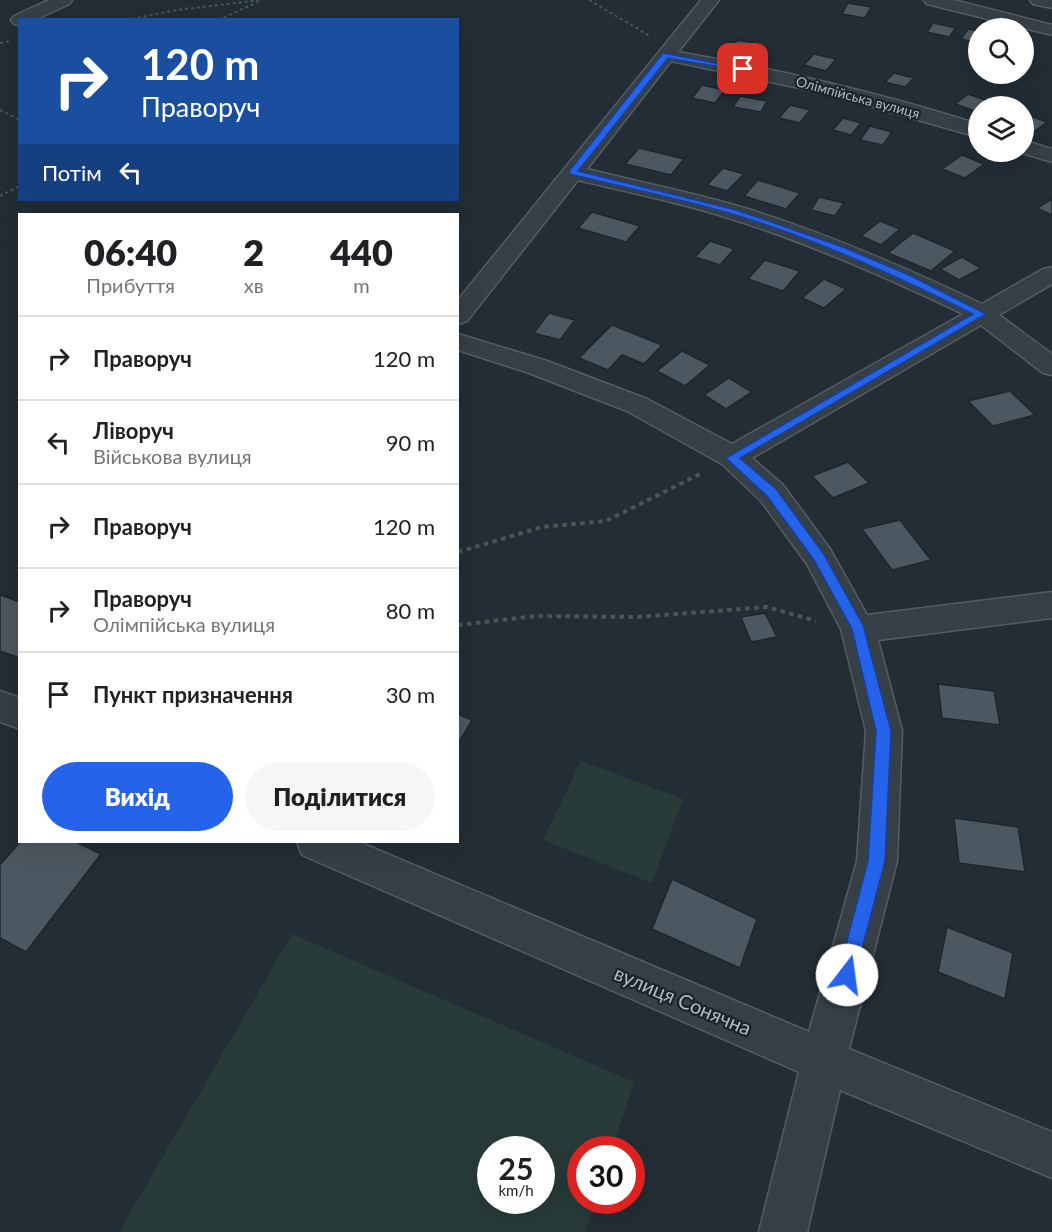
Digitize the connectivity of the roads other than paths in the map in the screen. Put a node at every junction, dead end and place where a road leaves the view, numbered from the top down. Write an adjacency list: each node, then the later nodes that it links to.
1 (63, 0): 6 (street)
2 (711, 0): 8 (street)
3 (933, 0): 7 (street)
4 (1039, 0): 5 (street)
5 (1052, 3)
6 (23, 18)
7 (1052, 30)
8 (668, 52): 9 (street, Олімпійська вулиця); 12 (street)
9 (968, 128)
10 (1034, 150): 11 (street)
11 (1052, 156)
12 (573, 172): 14 (street); 15 (street)
13 (1052, 274): 14 (street)
14 (981, 314): 17 (street); 18 (street)
15 (459, 315)
16 (459, 342): 18 (street)
17 (1052, 367)
18 (732, 458): 20 (street)
19 (1052, 605): 20 (street)
20 (858, 629): 24 (street)
21 (0, 706): 22 (street)
22 (18, 713)
23 (318, 843): 24 (street, вулиця Сонячна)
24 (825, 1061): 25 (street, вулиця Сонячна); 26 (street)
25 (1052, 1155)
26 (783, 1232)

